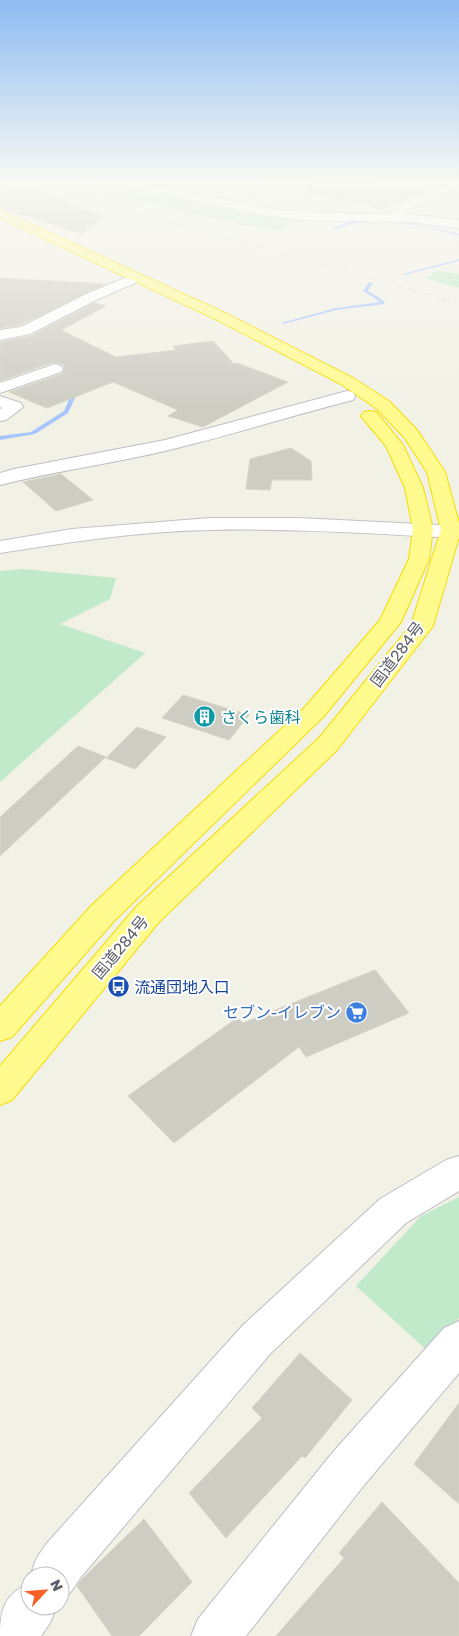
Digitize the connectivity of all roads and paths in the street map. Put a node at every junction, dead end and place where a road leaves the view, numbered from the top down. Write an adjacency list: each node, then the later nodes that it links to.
1 (80, 258): 3 (highway, 国道284号)
2 (88, 258): 3 (highway, 国道284号)
3 (131, 280): 4 (street); 7 (highway, 国道284号); 12 (highway, 国道284号)
4 (0, 335)
5 (55, 369): 6 (street)
6 (0, 388)
7 (347, 396): 10 (street); 11 (highway, 国道284号)
8 (0, 401): 9 (street)
9 (0, 416)
10 (0, 479)
11 (424, 529): 12 (street); 13 (street); 14 (highway, 国道284号)
12 (456, 529): 15 (highway, 国道284号)
13 (0, 548)
14 (0, 1028)
15 (0, 1090)
16 (459, 1172): 18 (street)
17 (459, 1342): 21 (street)
18 (60, 1566)
19 (26, 1616): 20 (street)
20 (13, 1636)
21 (215, 1636)

